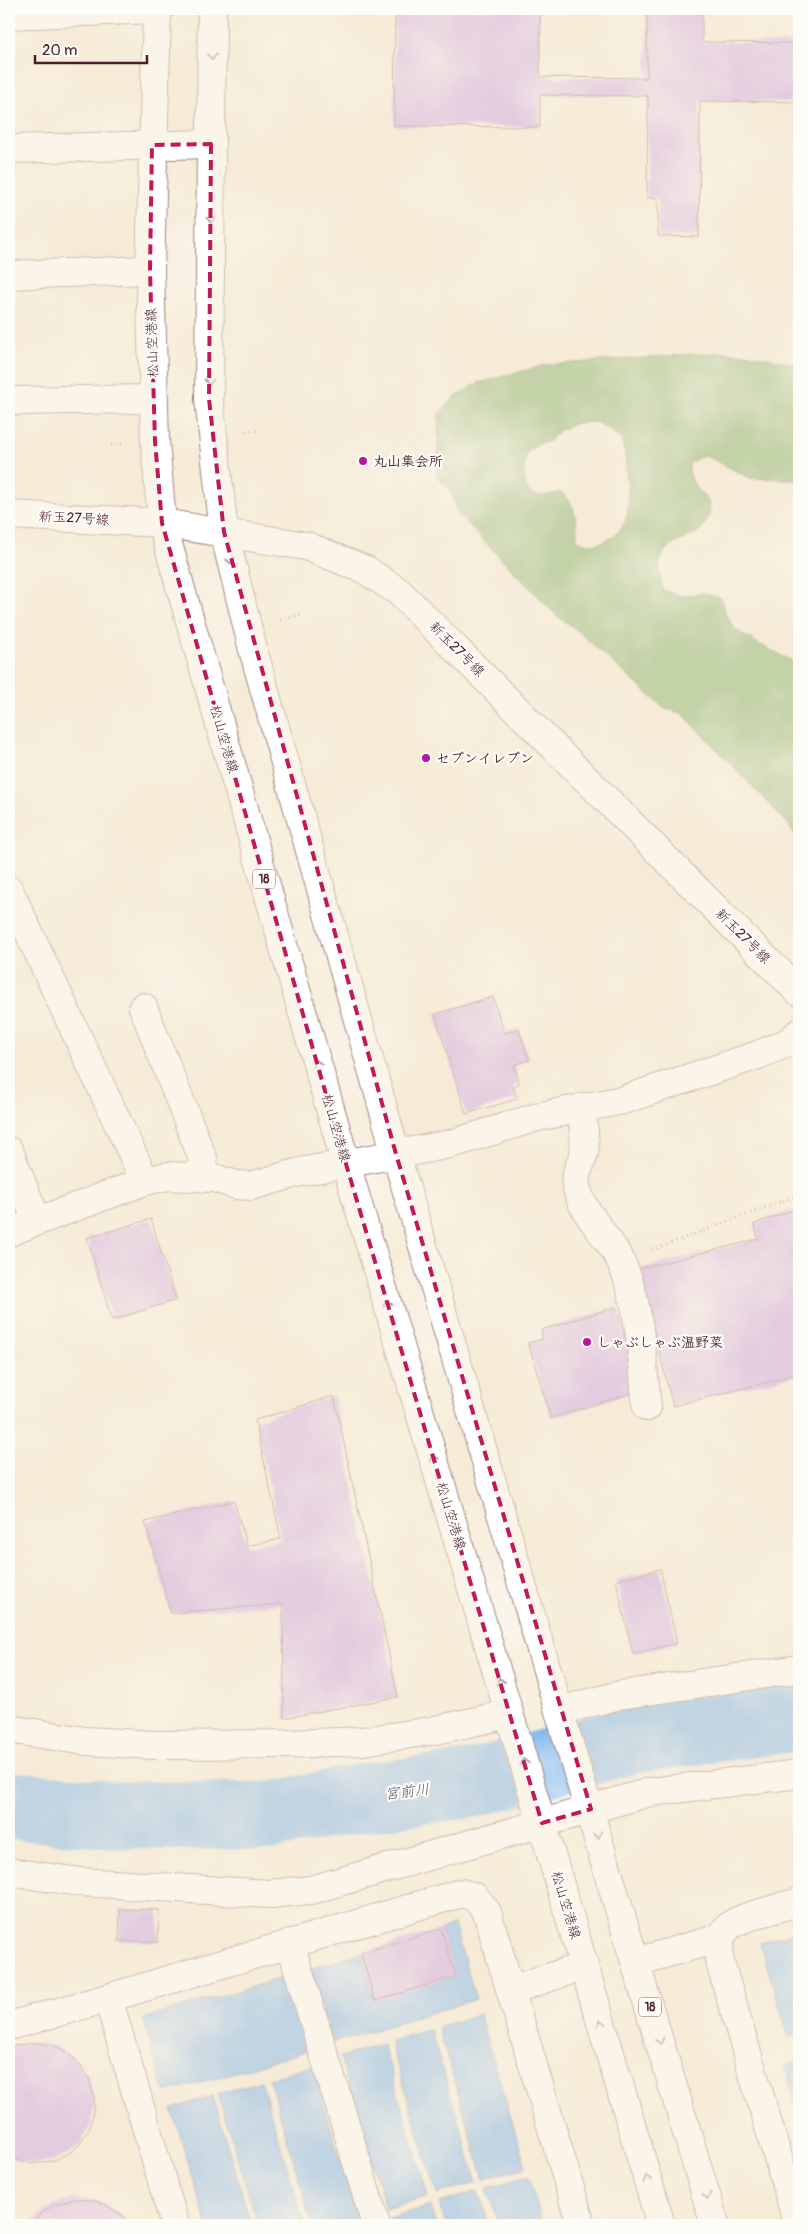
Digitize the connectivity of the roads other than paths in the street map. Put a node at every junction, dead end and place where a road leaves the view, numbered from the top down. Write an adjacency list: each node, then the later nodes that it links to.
1 (157, 9): 3 (street); 4 (street, 松山空港線 / 18)
2 (212, 9): 5 (street, 18, one-way to 5)
3 (9, 15)
4 (152, 144): 5 (street); 6 (street); 7 (street, 松山空港線 / 18)
5 (211, 144): 13 (street, 18, one-way to 13)
6 (9, 149)
7 (150, 270): 8 (street); 9 (street, 松山空港線 / 18)
8 (9, 275)
9 (153, 399): 10 (street); 12 (street, 松山空港線 / 18)
10 (9, 401)
11 (9, 515): 12 (street, 新玉27号線)
12 (162, 523): 13 (street, 新玉27号線); 21 (street, 松山空港線 / 18, one-way to 12)
13 (224, 532): 15 (street, 新玉27号線); 20 (street, 18, one-way to 20)
14 (9, 890): 23 (street)
15 (799, 992)
16 (143, 1007): 22 (street)
17 (799, 1033): 18 (street)
18 (581, 1108): 20 (street); 26 (street)
19 (9, 1151): 24 (street)
20 (396, 1154): 21 (street); 28 (street, 18)
21 (346, 1164): 22 (street); 29 (street, 松山空港線 / 18, one-way to 21)
22 (204, 1178): 23 (street)
23 (145, 1180): 24 (street)
24 (37, 1221): 25 (street)
25 (9, 1232)
26 (647, 1407)
27 (799, 1669): 28 (street)
28 (561, 1716): 32 (street, 18)
29 (512, 1721): 30 (street); 33 (street, 松山空港線 / 18, one-way to 29)
30 (9, 1729)
31 (799, 1774): 32 (street)
32 (587, 1798): 33 (street); 38 (street, 18, one-way to 38)
33 (542, 1823): 34 (street); 39 (street, 松山空港線 / 18)
34 (9, 1872)
35 (799, 1902): 36 (street)
36 (720, 1938): 38 (street); 48 (street)
37 (290, 1943): 40 (street); 41 (street); 44 (street)
38 (636, 1962): 47 (street, 18, one-way to 47)
39 (584, 1966): 40 (street); 46 (street, 松山空港線 / 18, one-way to 39)
40 (510, 1990): 45 (street)
41 (108, 1998): 42 (street); 43 (street)
42 (9, 2026)
43 (175, 2225)
44 (376, 2225)
45 (581, 2225)
46 (661, 2225)
47 (715, 2225)
48 (798, 2225)

